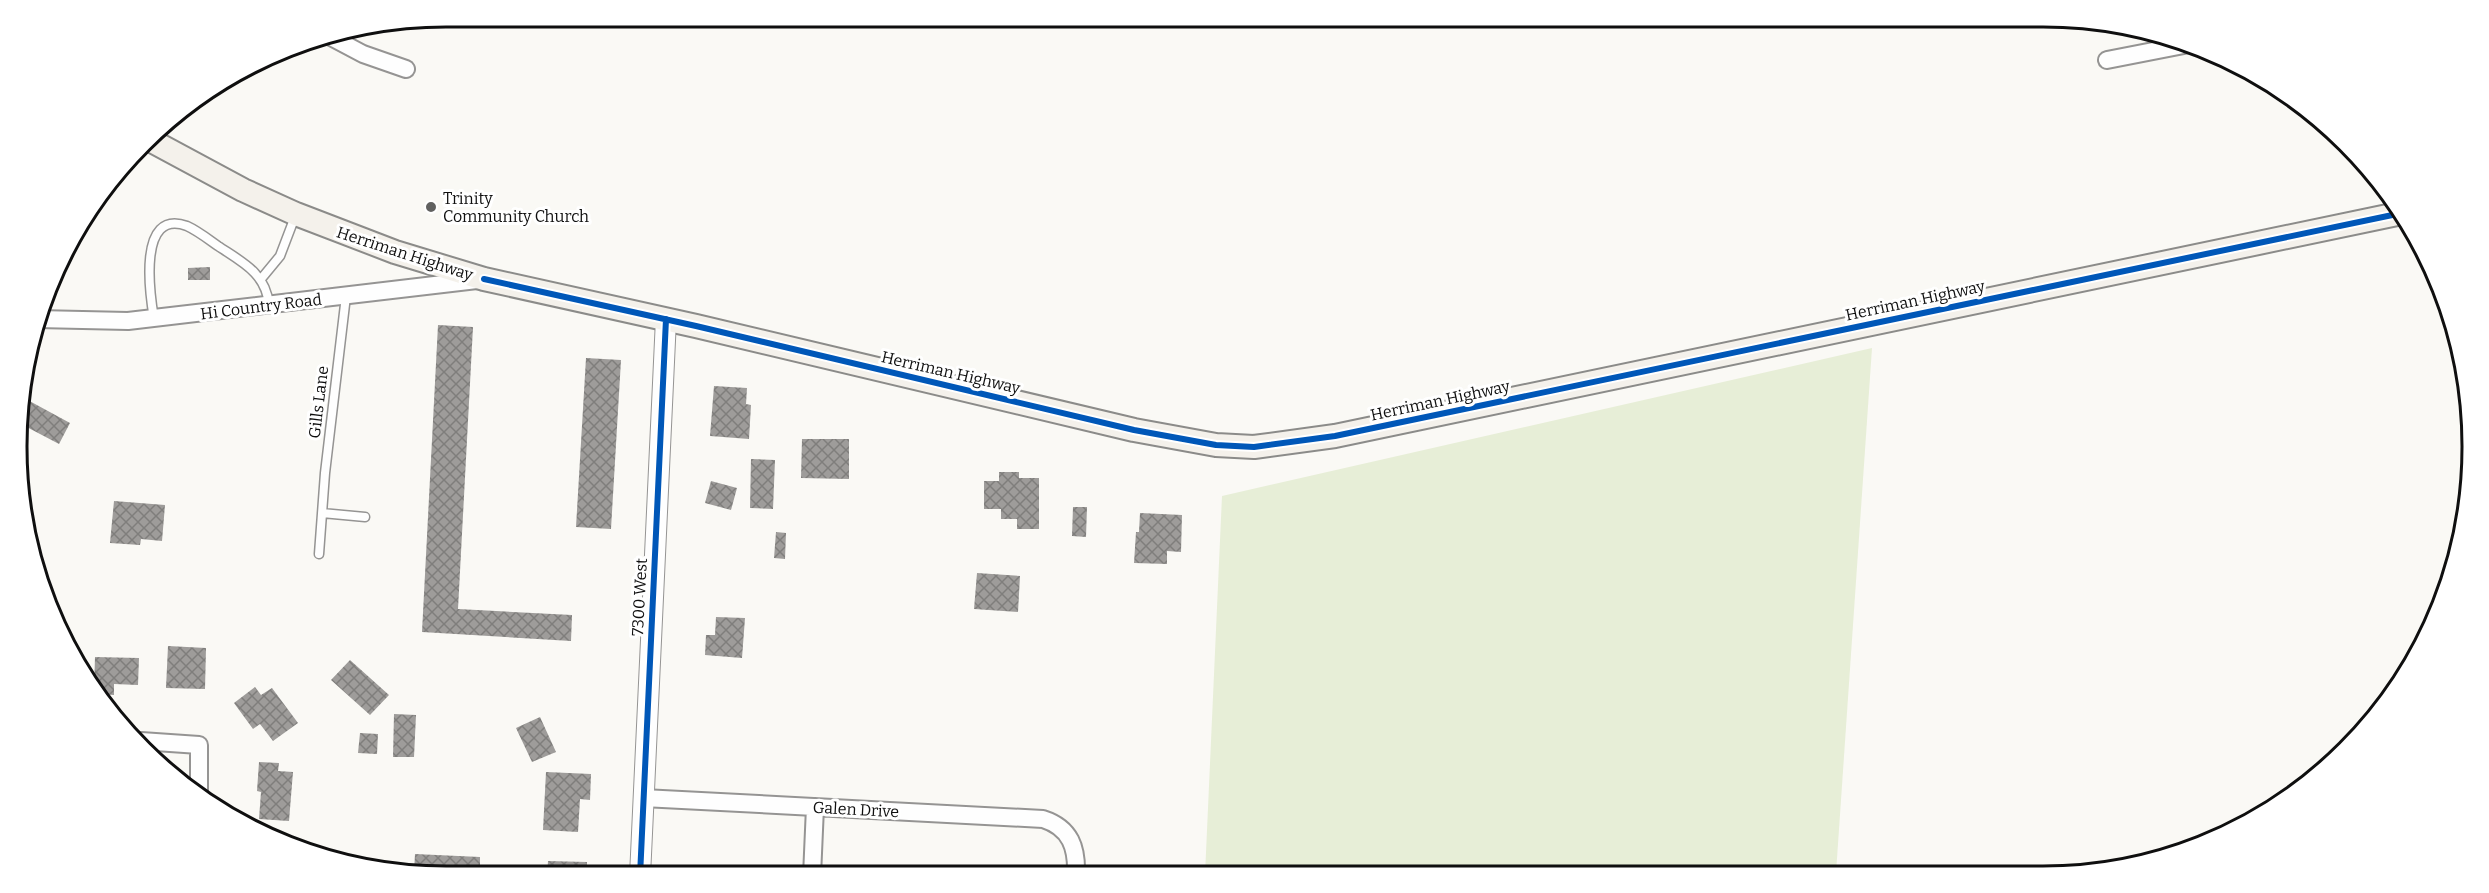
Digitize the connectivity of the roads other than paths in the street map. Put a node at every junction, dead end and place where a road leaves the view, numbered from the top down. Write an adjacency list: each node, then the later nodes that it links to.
1 (339, 41): 4 (street)
2 (2172, 47): 3 (street)
3 (2107, 60)
4 (406, 69)
5 (157, 144): 6 (main road, Herriman Highway)
6 (296, 214): 8 (lane); 9 (main road, Herriman Highway)
7 (2392, 215): 14 (main road, Herriman Highway)
8 (261, 279): 11 (lane); 13 (lane)
9 (484, 279): 10 (street, Hi Country Road); 14 (main road, Herriman Highway)
10 (346, 296): 11 (street, Hi Country Road); 15 (lane, Gills Lane)
11 (269, 305): 13 (street, Hi Country Road)
12 (47, 319): 13 (street, Hi Country Road)
13 (154, 319)
14 (666, 319): 20 (street, 7300 West)
15 (322, 513): 16 (lane); 17 (lane, Gills Lane)
16 (365, 517)
17 (319, 554)
18 (149, 742): 19 (street)
19 (199, 785)
20 (643, 798): 21 (street, Galen Drive); 22 (street, 7300 West)
21 (815, 807): 23 (street); 24 (street, Galen Drive)
22 (640, 866)
23 (812, 866)
24 (1076, 866)

